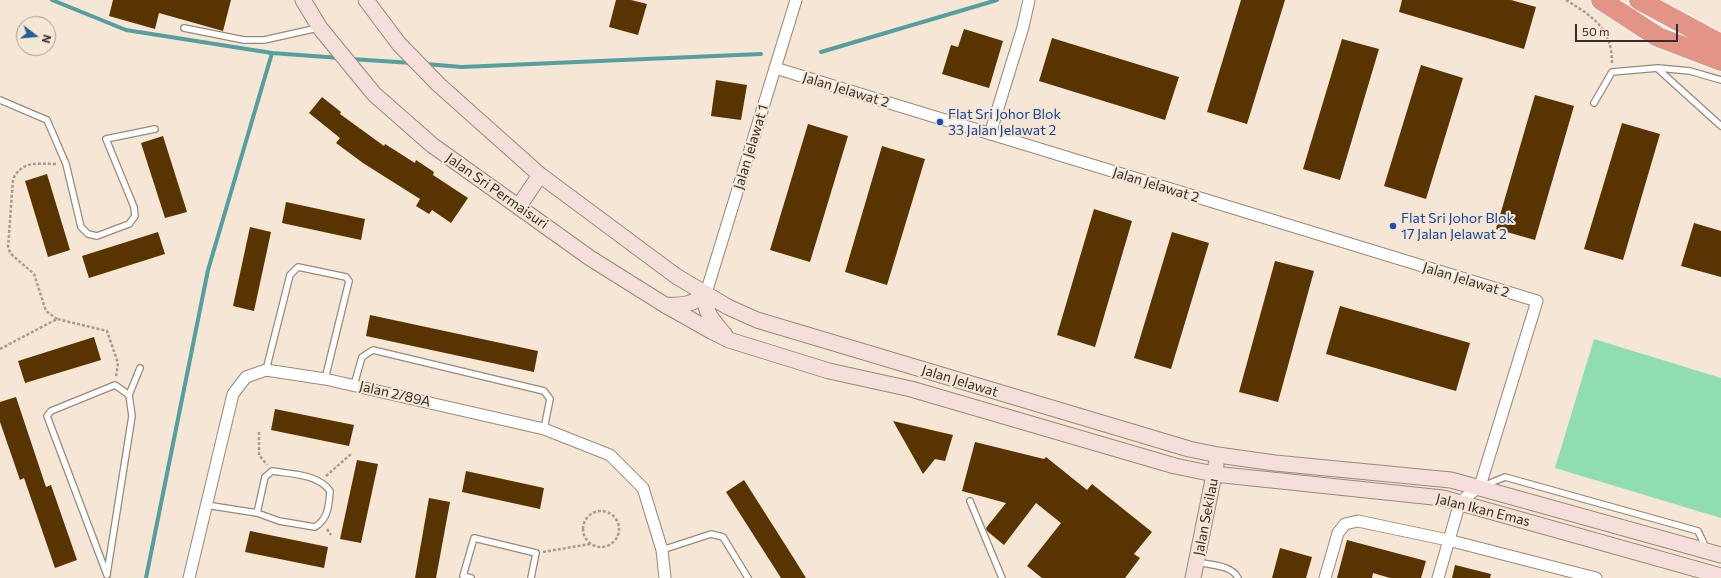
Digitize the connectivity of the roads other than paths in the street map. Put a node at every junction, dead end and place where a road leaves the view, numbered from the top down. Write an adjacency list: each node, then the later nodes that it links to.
1 (304, 0): 8 (street, Jalan Sri Permaisuri)
2 (796, 0): 11 (street, Jalan Jelawat 1)
3 (1029, 0): 18 (street)
4 (1601, 0): 10 (highway)
5 (1639, 0): 9 (highway)
6 (368, 2): 19 (street)
7 (184, 28): 8 (lane)
8 (320, 28): 20 (street, Jalan Sri Permaisuri)
9 (1721, 44)
10 (1721, 61)
11 (775, 68): 18 (street, Jalan Jelawat 2); 21 (street, Jalan Jelawat 1)
12 (1658, 68): 13 (lane); 15 (lane); 16 (lane)
13 (1721, 80)
14 (0, 100): 17 (lane)
15 (1594, 104)
16 (1721, 126)
17 (155, 128)
18 (990, 134): 32 (street, Jalan Jelawat 2)
19 (540, 175): 20 (street); 21 (street)
20 (519, 206): 22 (street, Jalan Sri Permaisuri)
21 (706, 293): 22 (street); 23 (street); 30 (street, Jalan Jelawat)
22 (665, 305): 23 (street, Jalan Sri Permaisuri)
23 (729, 340): 31 (street, Jalan Jelawat)
24 (140, 368): 28 (lane)
25 (266, 370): 26 (street, Jalan 2/89A); 26 (lane); 35 (street, Jalan 2/89A)
26 (325, 379): 27 (street, Jalan 2/89A)
27 (354, 385): 29 (street, Jalan 2/89A); 29 (lane)
28 (129, 395): 43 (lane); 43 (lane)
29 (544, 429): 38 (street, Jalan 2/89A)
30 (1218, 455): 31 (street, Jalan Sekilau); 32 (street, Jalan Ikan Emas)
31 (1214, 474): 34 (street, Jalan Ikan Emas); 40 (street, Jalan Sekilau)
32 (1480, 486): 34 (street); 39 (street, Jalan Ikan Emas)
33 (970, 501): 49 (lane)
34 (1460, 502): 37 (street); 42 (street, Jalan Ikan Emas)
35 (206, 505): 36 (lane); 44 (street, Jalan 2/89A)
36 (257, 513): 36 (lane)
37 (1448, 540): 41 (street); 52 (street); 53 (street)
38 (662, 550): 47 (street, Jalan 2/89A); 48 (lane)
39 (1714, 553)
40 (1196, 562): 50 (street, Jalan Sekilau); 51 (lane)
41 (1557, 567): 54 (street); 55 (street)
42 (1721, 576)
43 (106, 577)
44 (190, 578)
45 (471, 578): 46 (lane)
46 (531, 578)
47 (665, 578)
48 (748, 578)
49 (1002, 578)
50 (1193, 578)
51 (1238, 578)
52 (1325, 578)
53 (1438, 578)
54 (1554, 578)
55 (1596, 578)

